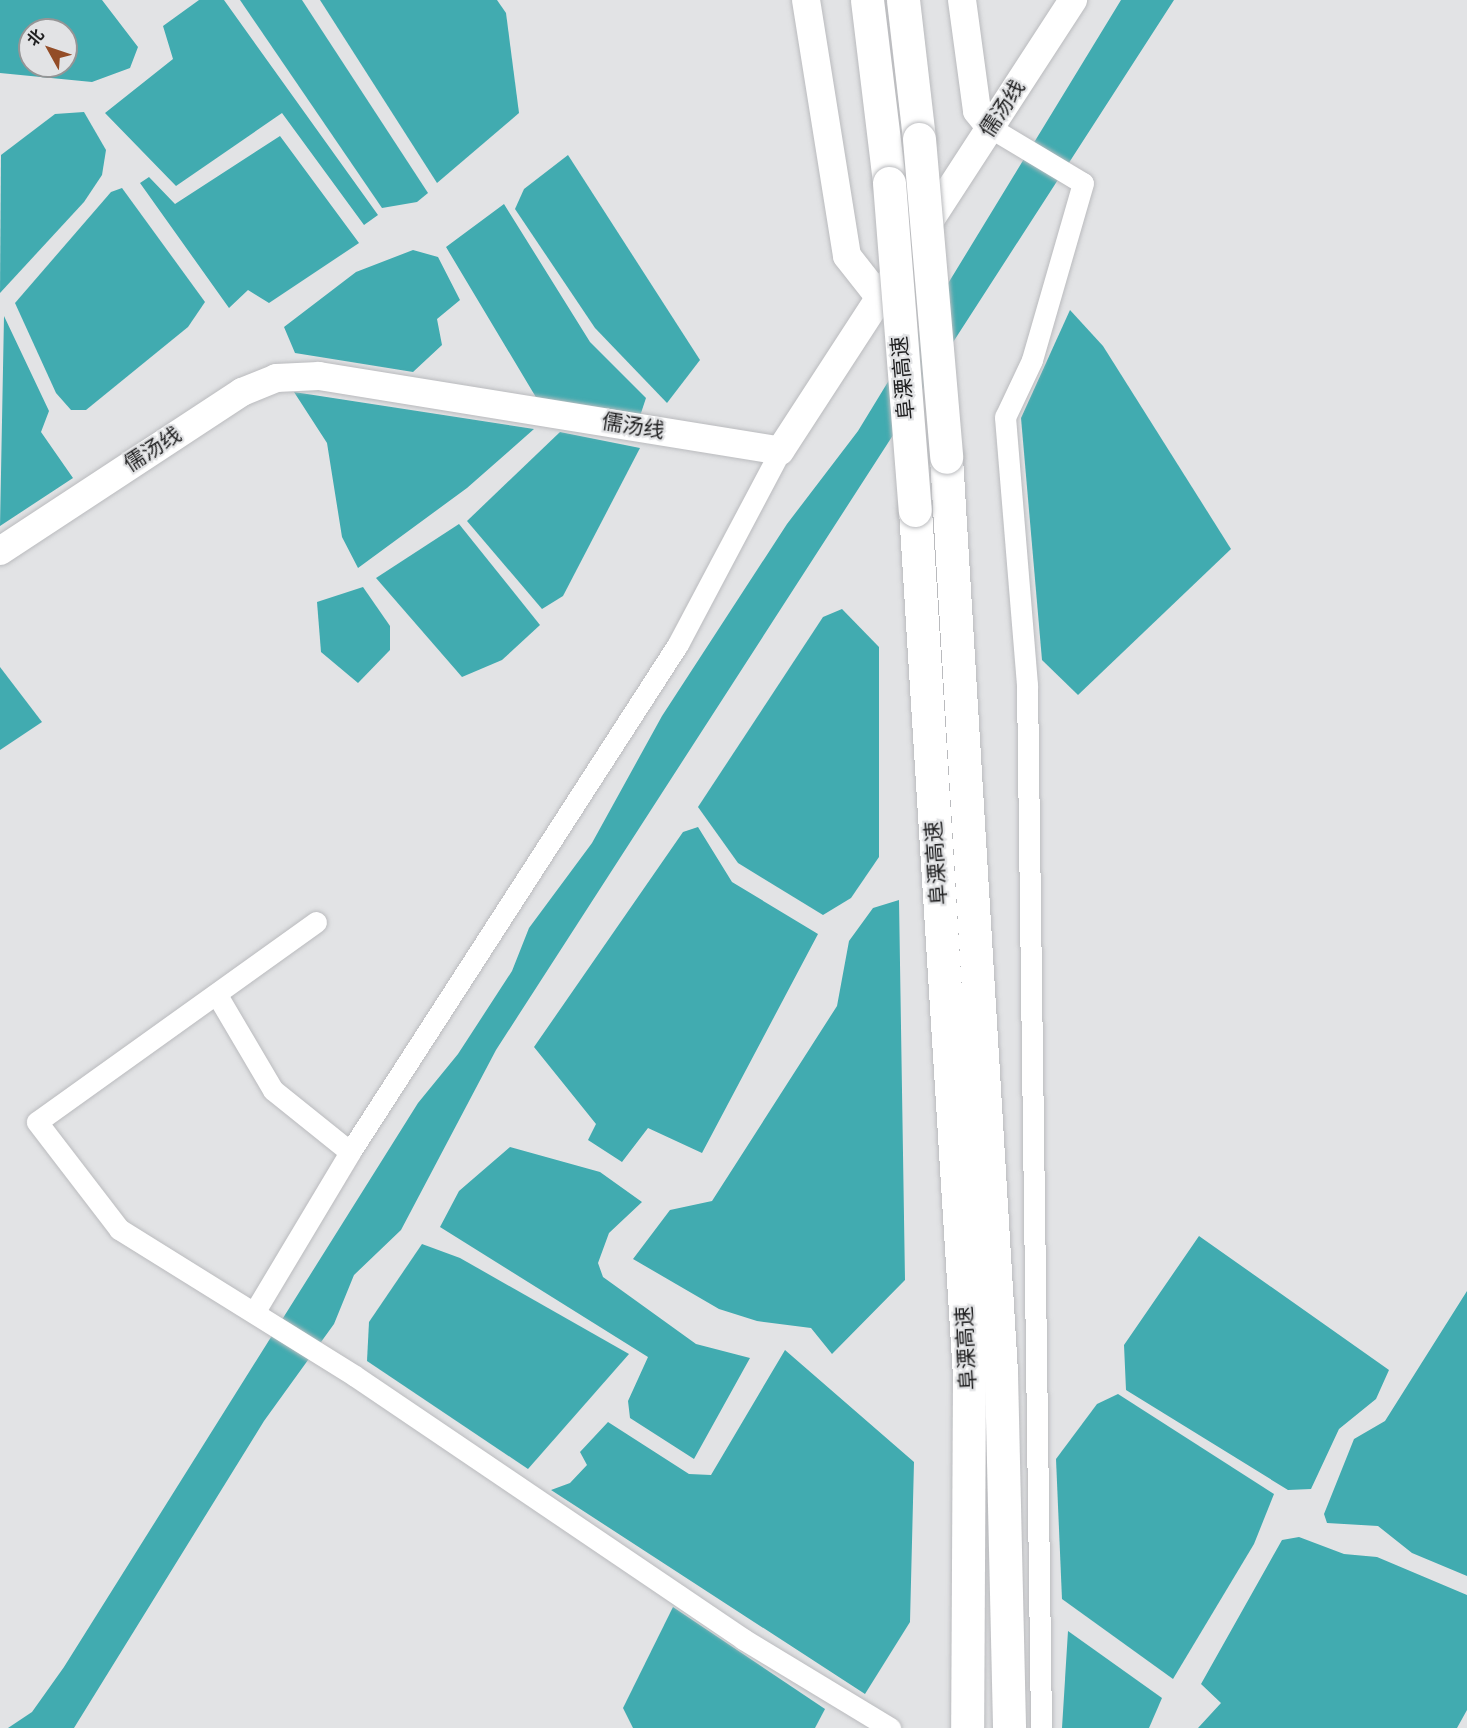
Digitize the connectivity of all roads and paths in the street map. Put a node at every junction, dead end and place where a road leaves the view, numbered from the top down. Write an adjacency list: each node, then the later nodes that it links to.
1 (806, 0): 7 (street)
2 (867, 0): 15 (highway, 阜溧高速, bridge)
3 (903, 0): 16 (highway, 阜溧高速, bridge)
4 (962, 0): 6 (street)
5 (1073, 0): 6 (street, 儒汤线)
6 (991, 128): 7 (street, 儒汤线); 17 (street)
7 (880, 298): 8 (street, 儒汤线)
8 (780, 451): 9 (street, 儒汤线); 12 (street)
9 (0, 551)
10 (316, 922): 11 (street)
11 (217, 995): 12 (street); 13 (street)
12 (350, 1152): 13 (street)
13 (255, 1311): 14 (street)
14 (890, 1728)
15 (967, 1728)
16 (1009, 1728)
17 (1041, 1728)

